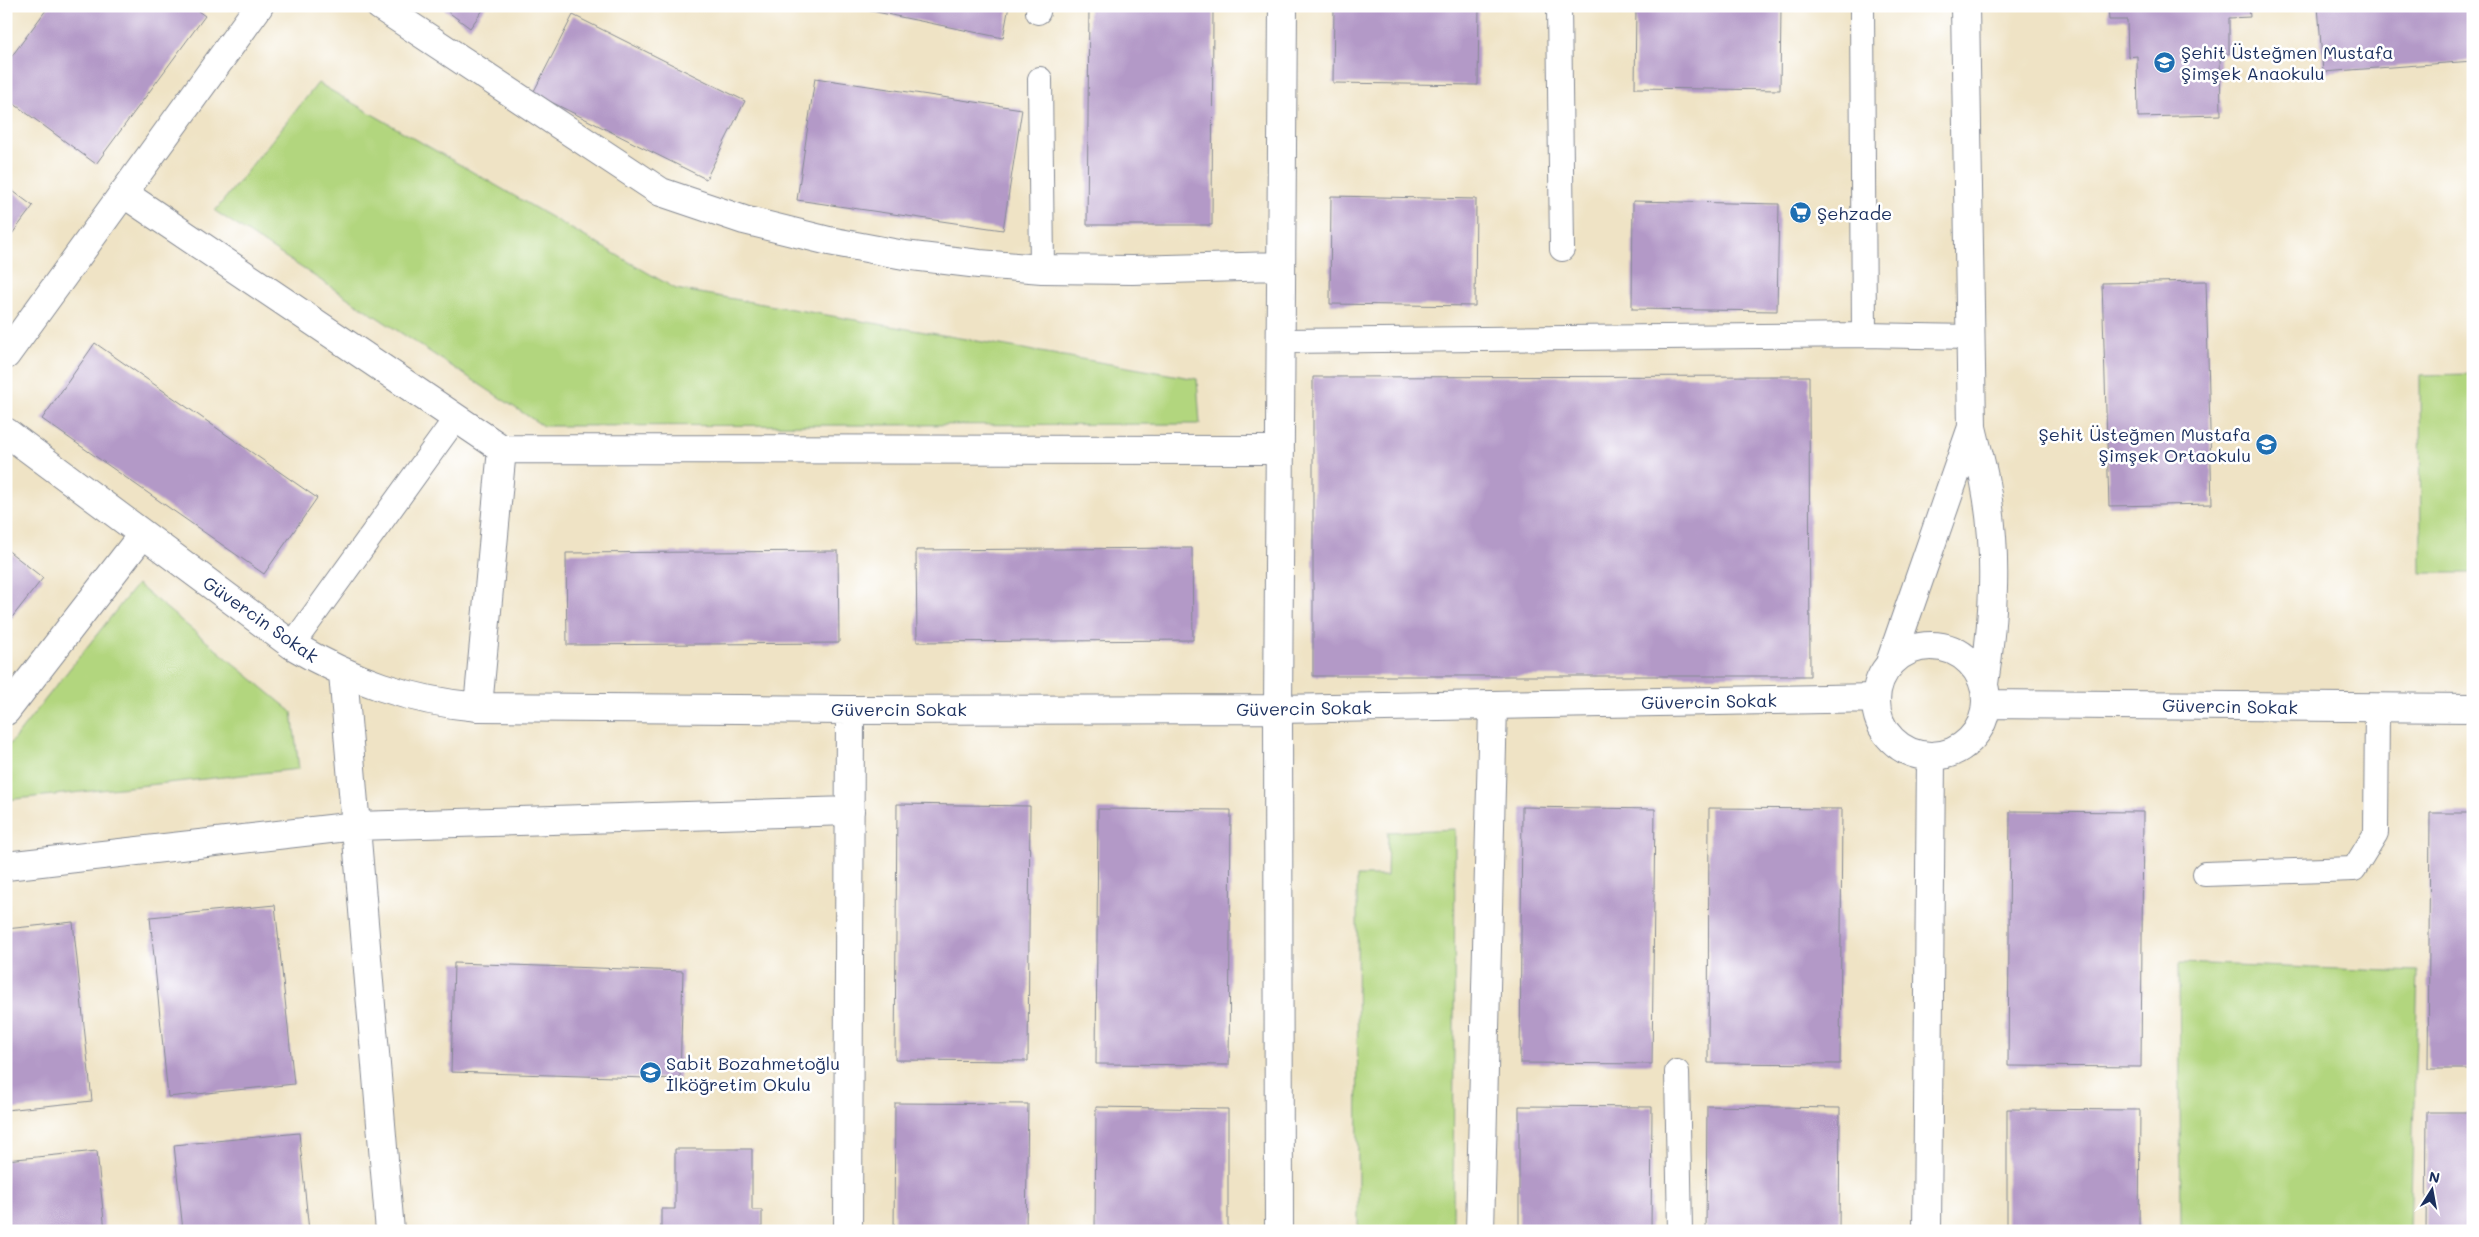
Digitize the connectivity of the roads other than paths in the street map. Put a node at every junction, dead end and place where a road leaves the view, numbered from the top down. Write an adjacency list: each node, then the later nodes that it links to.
1 (259, 6): 8 (street)
2 (380, 6): 11 (street)
3 (1283, 6): 10 (street)
4 (1559, 6): 9 (lane)
5 (1862, 6): 12 (lane)
6 (1965, 6): 13 (street)
7 (1040, 80): 11 (lane)
8 (123, 193): 15 (street); 16 (street)
9 (1562, 249)
10 (1281, 266): 11 (street); 14 (street)
11 (1042, 269)
12 (1864, 335): 13 (lane); 14 (lane)
13 (1970, 337): 17 (street)
14 (1281, 341): 20 (street)
15 (6, 355)
16 (456, 418): 19 (street); 22 (lane)
17 (1972, 427): 23 (street); 25 (street)
18 (6, 432): 21 (street, Güvercin Sokak)
19 (502, 449): 20 (street); 28 (street)
20 (1280, 450): 31 (street)
21 (142, 534): 22 (street, Güvercin Sokak); 33 (street)
22 (292, 645): 24 (street, Güvercin Sokak)
23 (1890, 663): 25 (street); 26 (street)
24 (343, 673): 28 (street, Güvercin Sokak); 36 (street)
25 (1985, 694): 29 (street, Güvercin Sokak); 34 (street)
26 (1876, 698): 27 (street, Güvercin Sokak); 34 (street)
27 (1493, 705): 31 (street, Güvercin Sokak); 43 (street)
28 (478, 707): 32 (street, Güvercin Sokak)
29 (2377, 707): 30 (street, Güvercin Sokak); 38 (lane)
30 (2473, 708)
31 (1278, 709): 32 (street, Güvercin Sokak); 42 (street)
32 (850, 710): 35 (street)
33 (6, 711)
34 (1931, 756): 45 (street)
35 (850, 811): 36 (street); 41 (street)
36 (356, 826): 37 (street); 40 (street)
37 (6, 866)
38 (2205, 874)
39 (1677, 1072): 44 (lane)
40 (390, 1231)
41 (848, 1231)
42 (1279, 1231)
43 (1480, 1231)
44 (1680, 1231)
45 (1927, 1231)

